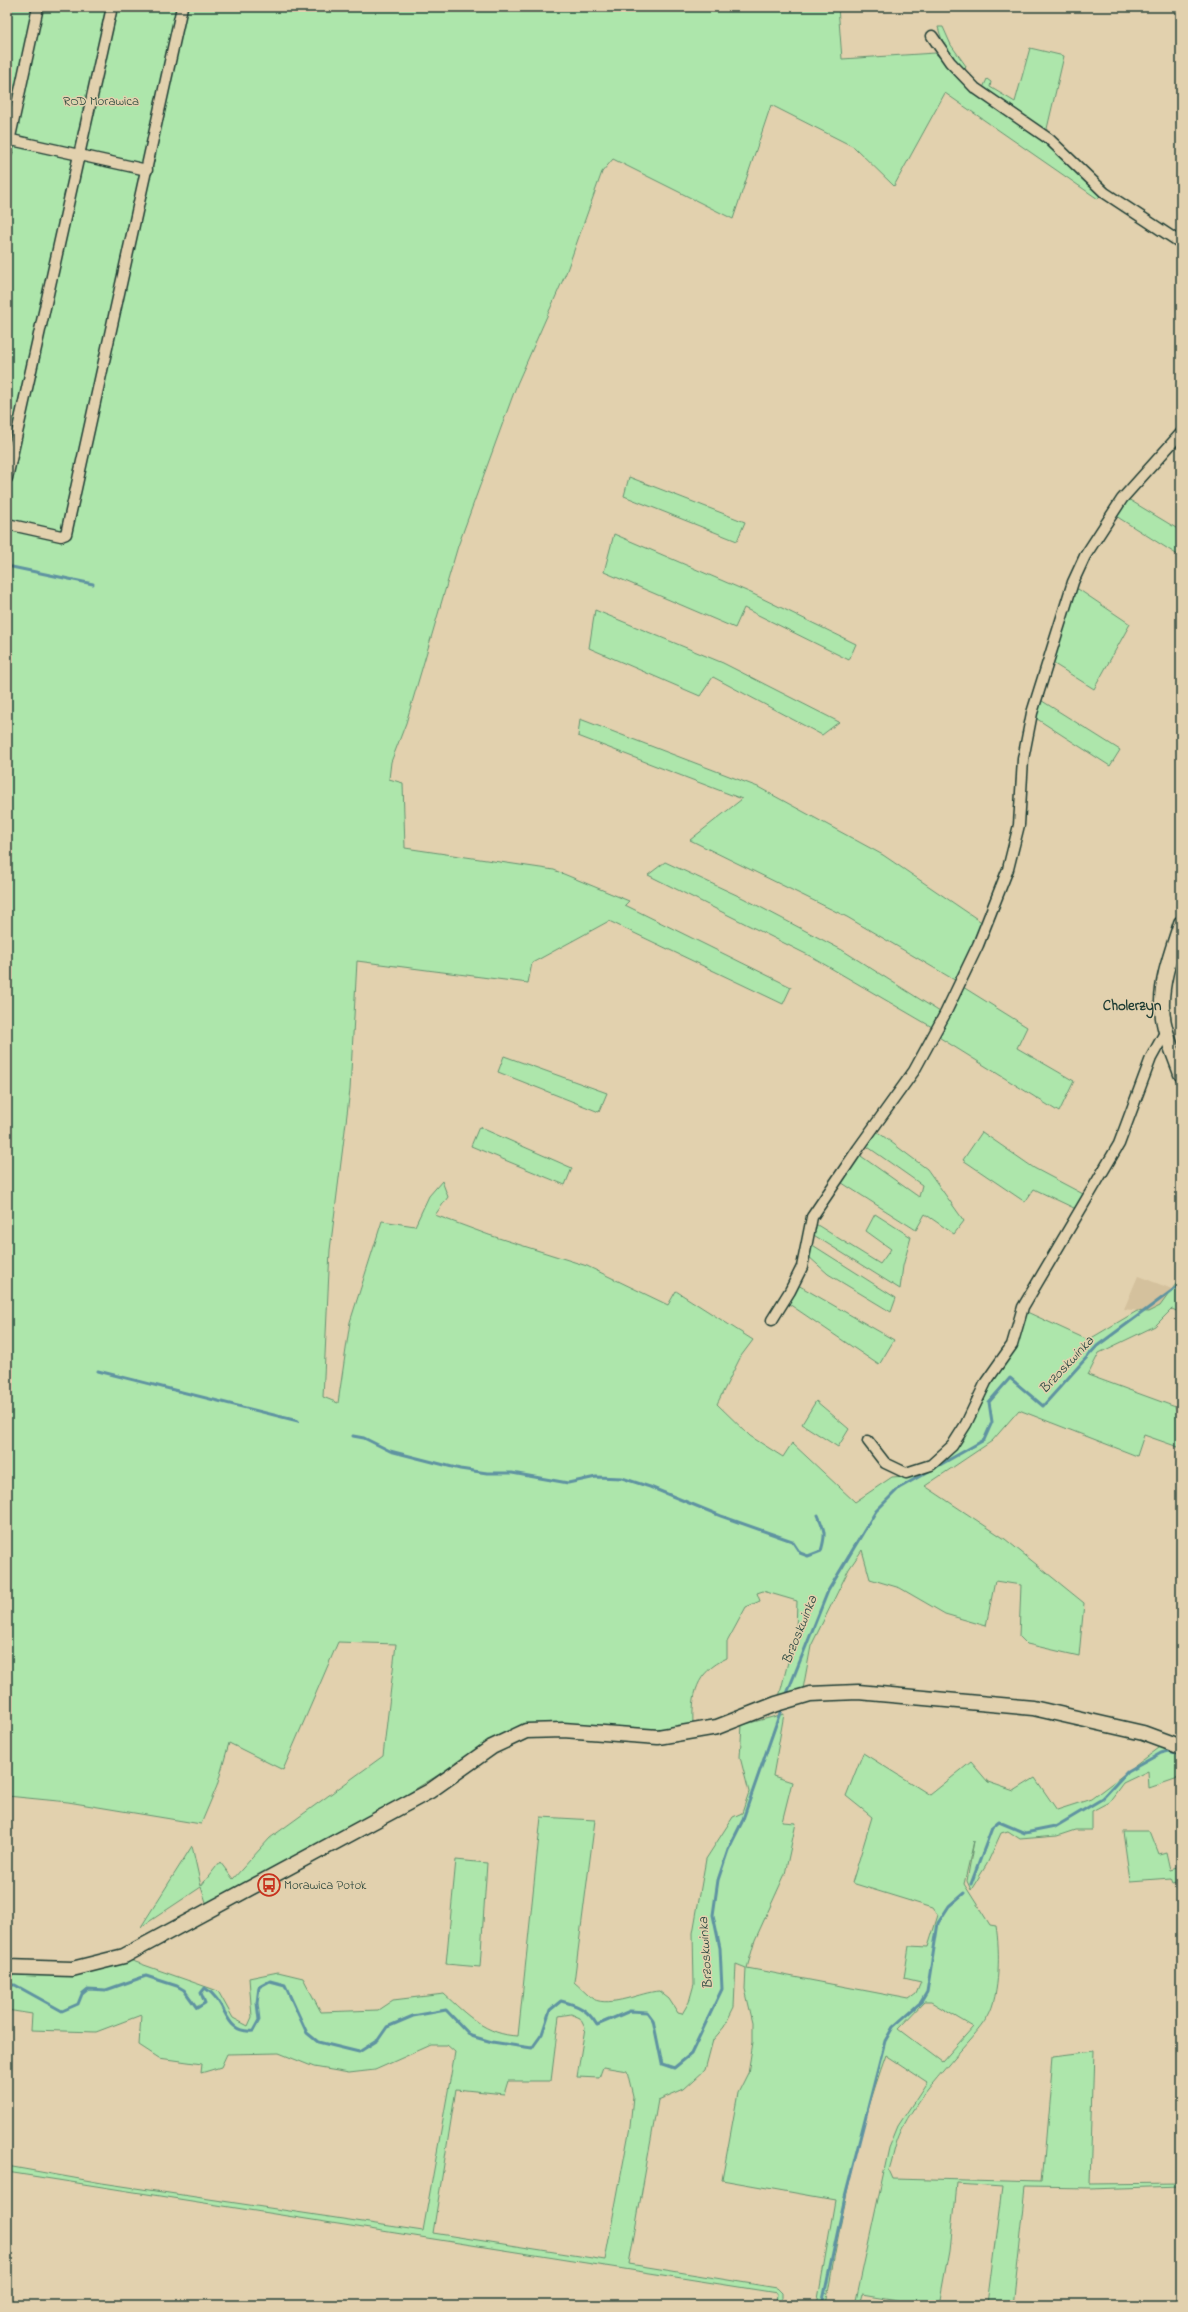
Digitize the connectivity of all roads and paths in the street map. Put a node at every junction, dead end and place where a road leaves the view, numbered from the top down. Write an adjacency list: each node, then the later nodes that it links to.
1 (38, 7): 5 (street)
2 (112, 7): 7 (street)
3 (182, 7): 8 (street)
4 (932, 36): 9 (street)
5 (8, 139): 6 (street); 7 (street)
6 (7, 151)
7 (80, 154): 8 (street); 11 (street)
8 (148, 170): 12 (street)
9 (1181, 243)
10 (1181, 433): 16 (street)
11 (7, 478)
12 (7, 524)
13 (1181, 923): 14 (street)
14 (1167, 1029): 15 (street); 17 (street)
15 (1181, 1074)
16 (772, 1320)
17 (868, 1441)
18 (1181, 1747): 19 (street)
19 (7, 1967)

